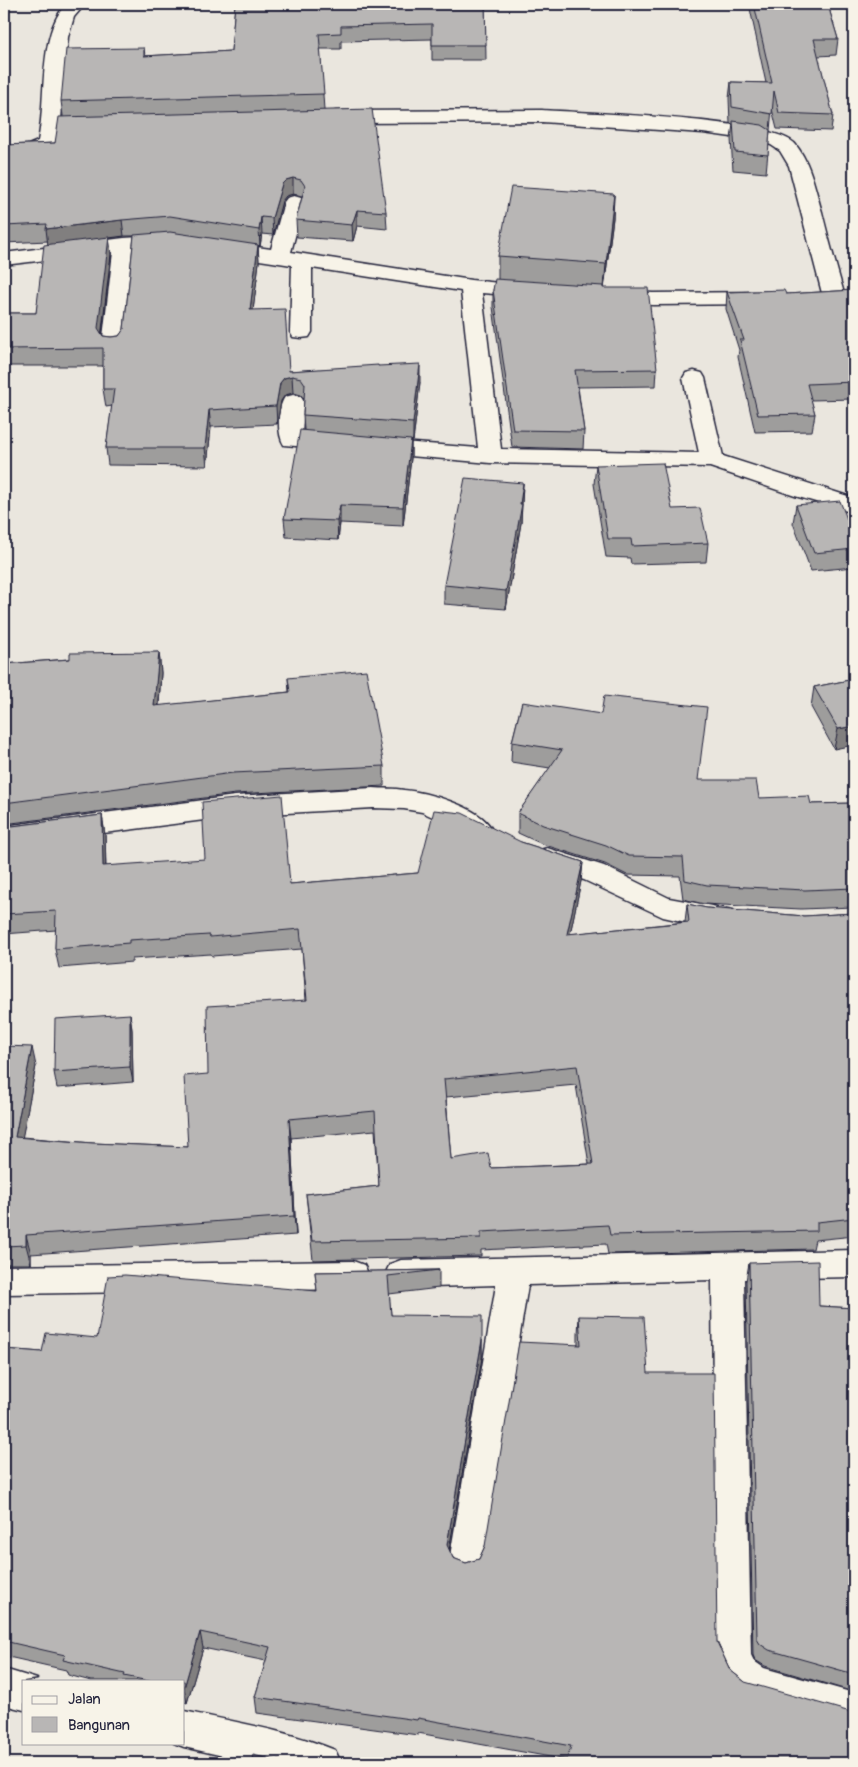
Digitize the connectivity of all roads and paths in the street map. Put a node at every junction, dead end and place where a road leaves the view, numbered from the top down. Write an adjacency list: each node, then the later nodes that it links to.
1 (76, 4): 4 (street)
2 (319, 117): 14 (street)
3 (117, 123): 4 (street)
4 (52, 125): 5 (street)
5 (4, 154)
6 (294, 202): 8 (street)
7 (124, 244): 8 (street); 9 (street); 17 (street)
8 (279, 257): 10 (street)
9 (4, 259)
10 (302, 261): 11 (street); 16 (street)
11 (471, 286): 12 (street); 20 (street)
12 (552, 293)
13 (598, 296): 15 (street)
14 (834, 297)
15 (786, 298)
16 (301, 332)
17 (113, 346)
18 (694, 378): 21 (street)
19 (293, 402): 20 (street)
20 (490, 456): 21 (street)
21 (712, 460): 22 (street)
22 (854, 506)
23 (4, 836): 24 (street)
24 (743, 918)
25 (854, 1263): 26 (street)
26 (728, 1265): 27 (street); 32 (street)
27 (514, 1272): 28 (street); 29 (street)
28 (4, 1280)
29 (466, 1562)
30 (4, 1687): 31 (street)
31 (22, 1692)
32 (854, 1711)
33 (185, 1729): 34 (street)
34 (322, 1763)

